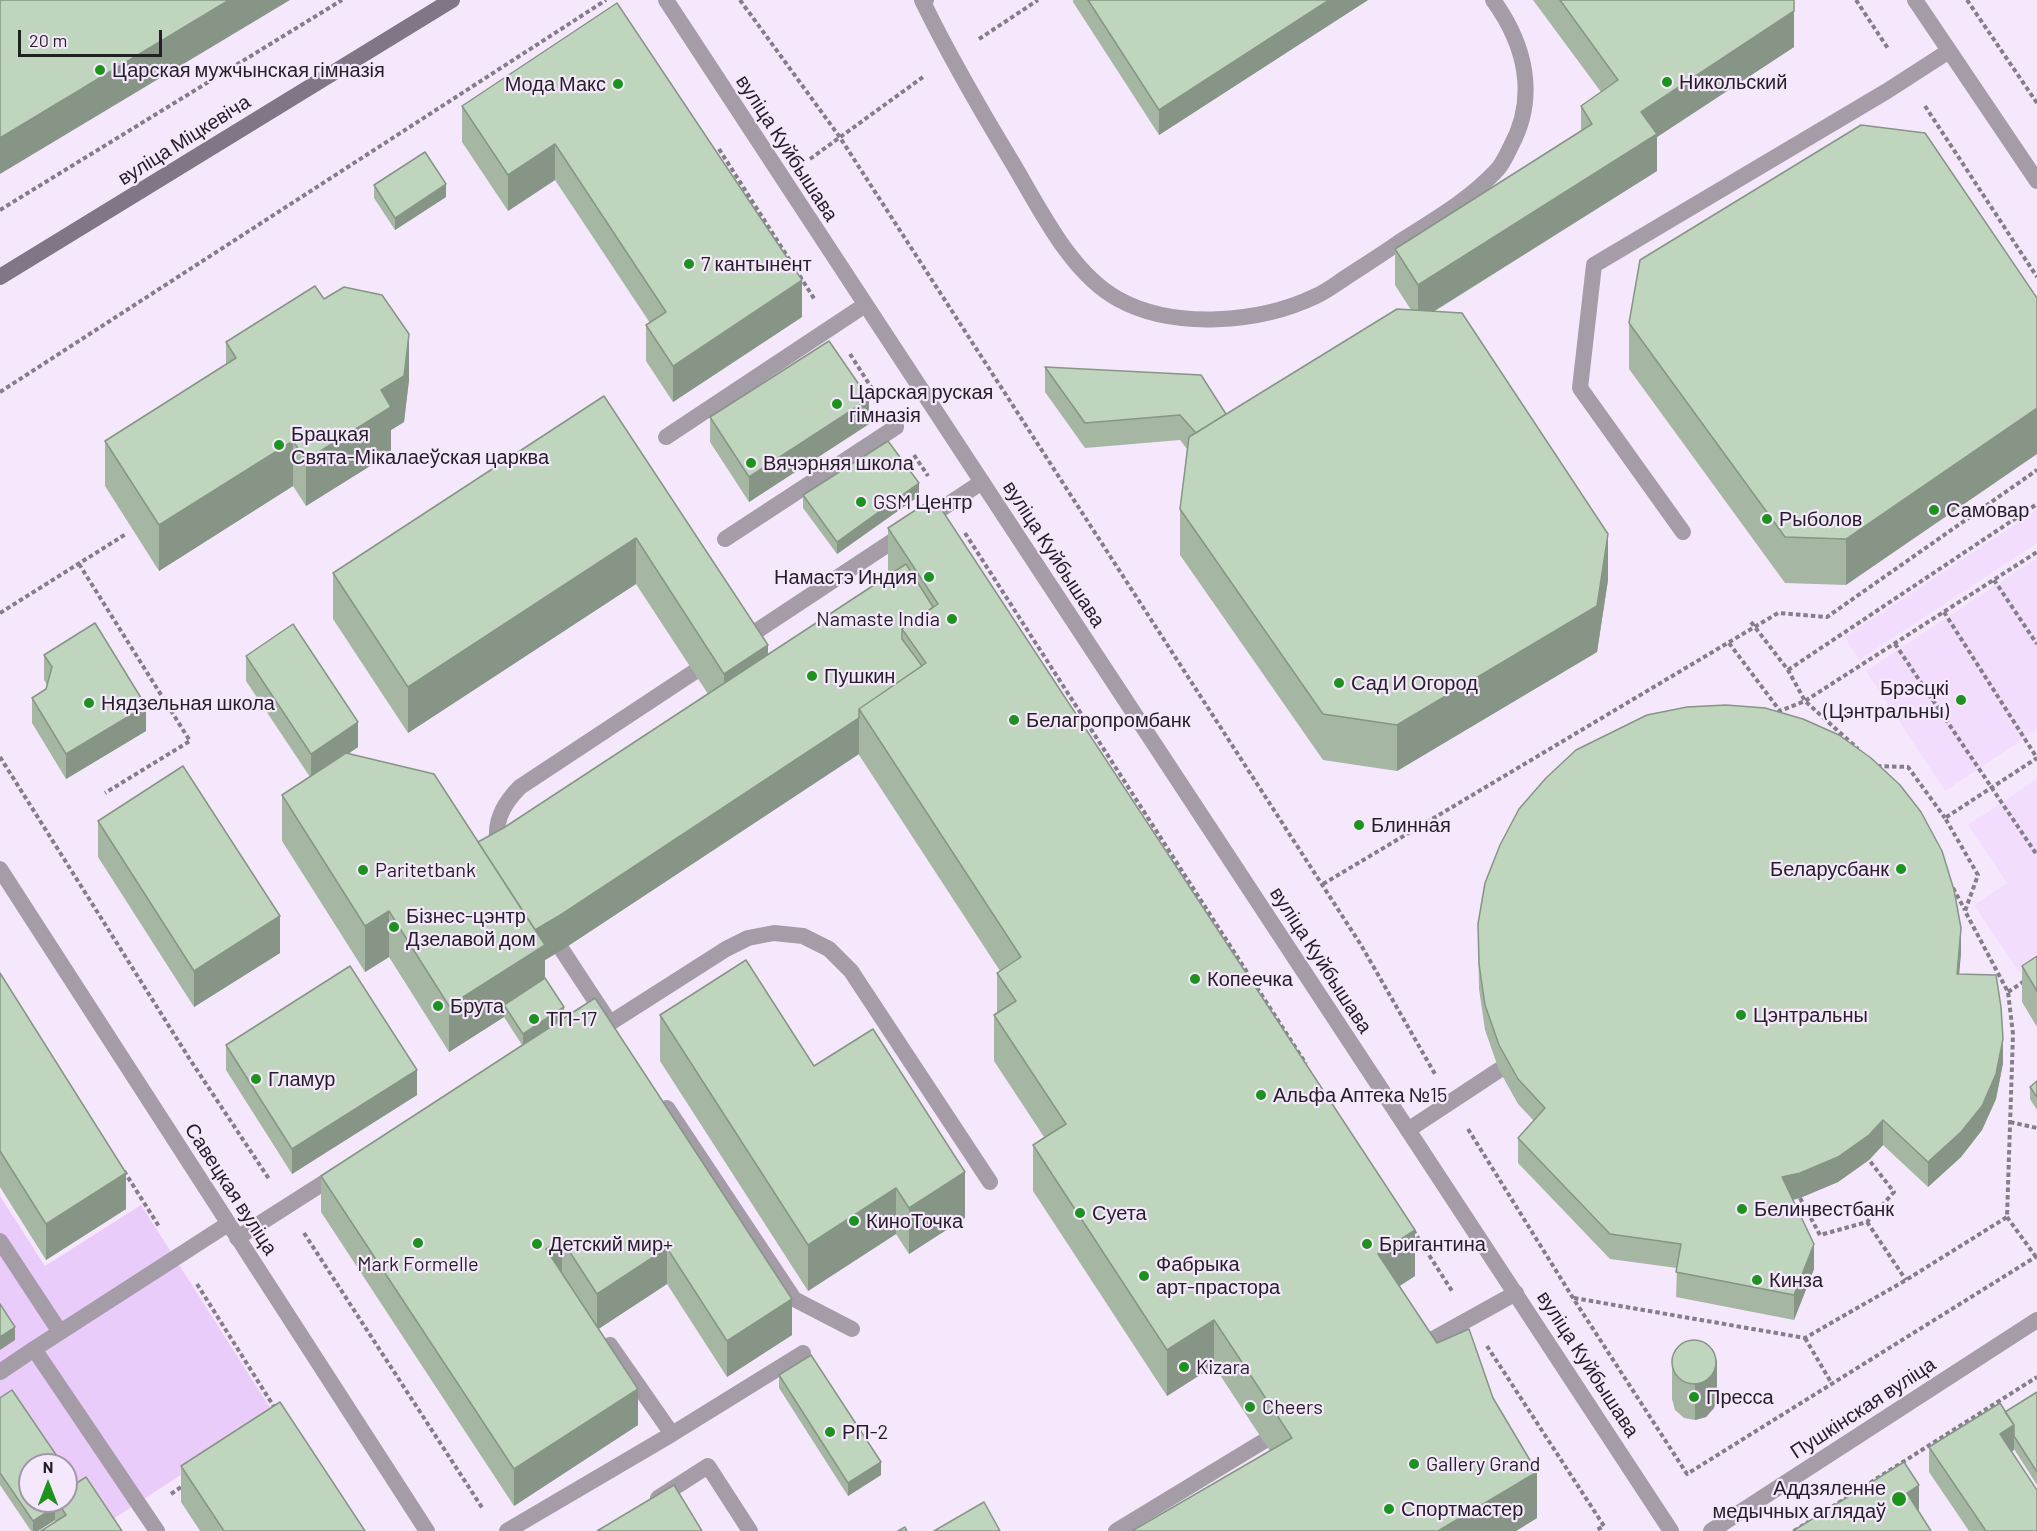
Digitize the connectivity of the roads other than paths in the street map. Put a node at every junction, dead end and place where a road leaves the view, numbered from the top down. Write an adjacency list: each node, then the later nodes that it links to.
1 (452, 0): 8 (main road, вуліца Міцкевіча)
2 (666, 0): 9 (street, вуліца Куйбышава)
3 (1493, 0): 5 (street)
4 (1915, 0): 6 (street)
5 (924, 1)
6 (1949, 51): 7 (street); 13 (street)
7 (2037, 181)
8 (0, 277)
9 (865, 305): 11 (street); 12 (street, вуліца Куйбышава)
10 (897, 427): 14 (street)
11 (666, 437)
12 (981, 482): 15 (street); 24 (street, вуліца Куйбышава)
13 (1683, 532)
14 (725, 539)
15 (737, 644)
16 (694, 672): 17 (street)
17 (505, 863)
18 (0, 869): 27 (street, Савецкая вуліца)
19 (562, 950): 21 (street)
20 (572, 1028): 21 (street)
21 (613, 1028): 26 (street)
22 (1498, 1070): 24 (street)
23 (656, 1092): 32 (street)
24 (1408, 1130): 30 (street, вуліца Куйбышава)
25 (355, 1163): 28 (street)
26 (990, 1182)
27 (228, 1224): 28 (street, Савецкая вуліца); 33 (street)
28 (237, 1238): 43 (street, Савецкая вуліца)
29 (0, 1241): 33 (street)
30 (1516, 1293): 36 (street); 47 (street, вуліца Куйбышава)
31 (2037, 1320): 48 (street, Пушкінская вуліца)
32 (852, 1329)
33 (60, 1332): 35 (street)
34 (610, 1345): 39 (street)
35 (34, 1349): 38 (street); 42 (street)
36 (1412, 1351)
37 (803, 1353): 39 (street)
38 (0, 1372)
39 (672, 1434): 44 (street)
40 (1264, 1441): 46 (street)
41 (644, 1507): 45 (street)
42 (157, 1531)
43 (428, 1531)
44 (507, 1531)
45 (750, 1531)
46 (1116, 1531)
47 (1671, 1531)
48 (1712, 1531)

